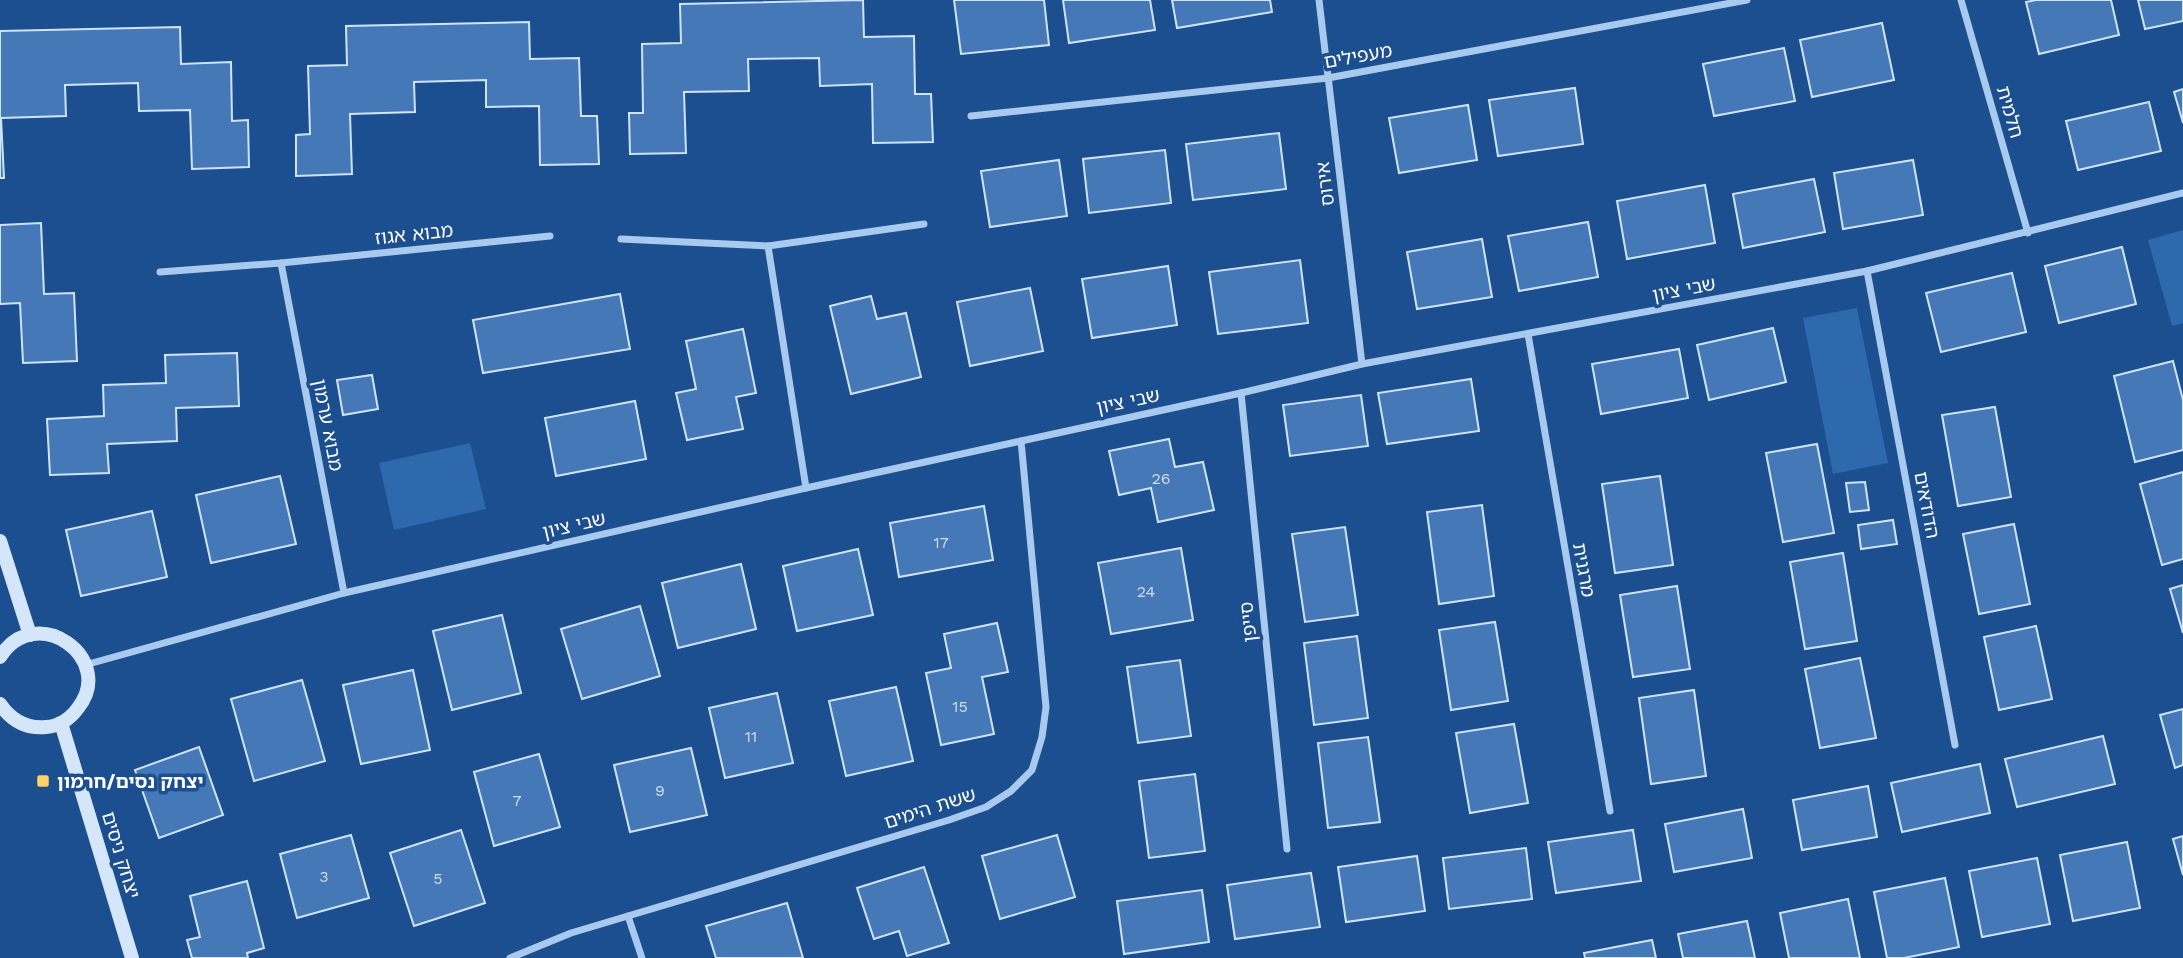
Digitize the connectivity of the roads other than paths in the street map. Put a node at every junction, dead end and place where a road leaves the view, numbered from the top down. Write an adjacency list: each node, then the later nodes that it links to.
1 (1319, 0): 4 (street, אירוס)
2 (1747, 0): 4 (street, מעפילים)
3 (1961, 0): 8 (street, חלמית)
4 (1328, 78): 5 (street, מעפילים); 16 (street, אירוס)
5 (971, 116)
6 (2183, 193): 8 (street, שבי ציון)
7 (924, 224): 11 (street)
8 (2028, 233): 13 (street, שבי ציון)
9 (550, 236): 12 (street, מבוא אגוז)
10 (621, 239): 11 (street)
11 (768, 246): 19 (street)
12 (281, 263): 14 (street, מבוא אגוז); 21 (street, מבוא ערמון)
13 (1867, 271): 15 (street, שבי ציון); 27 (street, הדודאים)
14 (160, 272)
15 (1528, 334): 16 (street, שבי ציון); 28 (street, מרגנית)
16 (1362, 364): 17 (street, שבי ציון)
17 (1241, 393): 18 (street, שבי ציון); 29 (street, סייפן)
18 (1021, 441): 19 (street, שבי ציון); 30 (street, ששת הימים)
19 (806, 488): 21 (street, שבי ציון)
20 (0, 541): 22 (street)
21 (344, 593): 24 (street, שבי ציון)
22 (30, 635): 23 (street); 24 (street)
23 (0, 657)
24 (85, 665): 26 (street)
25 (0, 704): 26 (street)
26 (61, 723): 31 (street, יצחק ניסים)
27 (1955, 745)
28 (1609, 811)
29 (1287, 849)
30 (628, 916): 32 (street, ששת הימים); 33 (street)
31 (132, 958)
32 (510, 958)
33 (642, 958)

